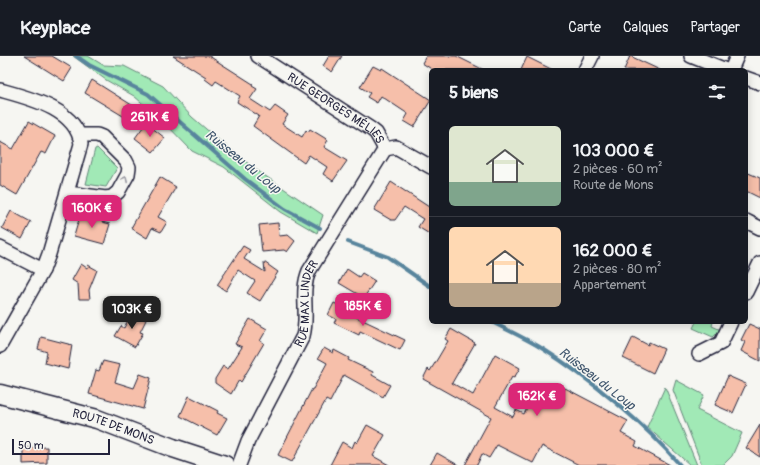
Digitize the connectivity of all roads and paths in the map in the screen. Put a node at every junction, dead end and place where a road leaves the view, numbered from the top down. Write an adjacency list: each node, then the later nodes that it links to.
1 (258, 56): 12 (street, RUE GEORGES MÉLIES)
2 (592, 56): 5 (street)
3 (691, 56): 6 (street)
4 (738, 56): 7 (street)
5 (586, 68)
6 (721, 68)
7 (732, 68)
8 (748, 79): 9 (street)
9 (760, 83)
10 (0, 90): 11 (street)
11 (80, 135): 14 (street); 14 (street, one-way to 11)
12 (385, 149): 13 (street, RUE GEORGES MÉLIES); 26 (street, RUE MAX LINDER)
13 (429, 166)
14 (68, 193): 19 (street)
15 (748, 223): 16 (street)
16 (760, 228)
17 (0, 248): 19 (street)
18 (760, 262): 20 (street)
19 (43, 270): 22 (street)
20 (748, 288)
21 (730, 324): 23 (street)
22 (0, 346)
23 (700, 354)
24 (0, 394): 25 (main road, ROUTE DE MONS)
25 (225, 465)
26 (239, 465)

